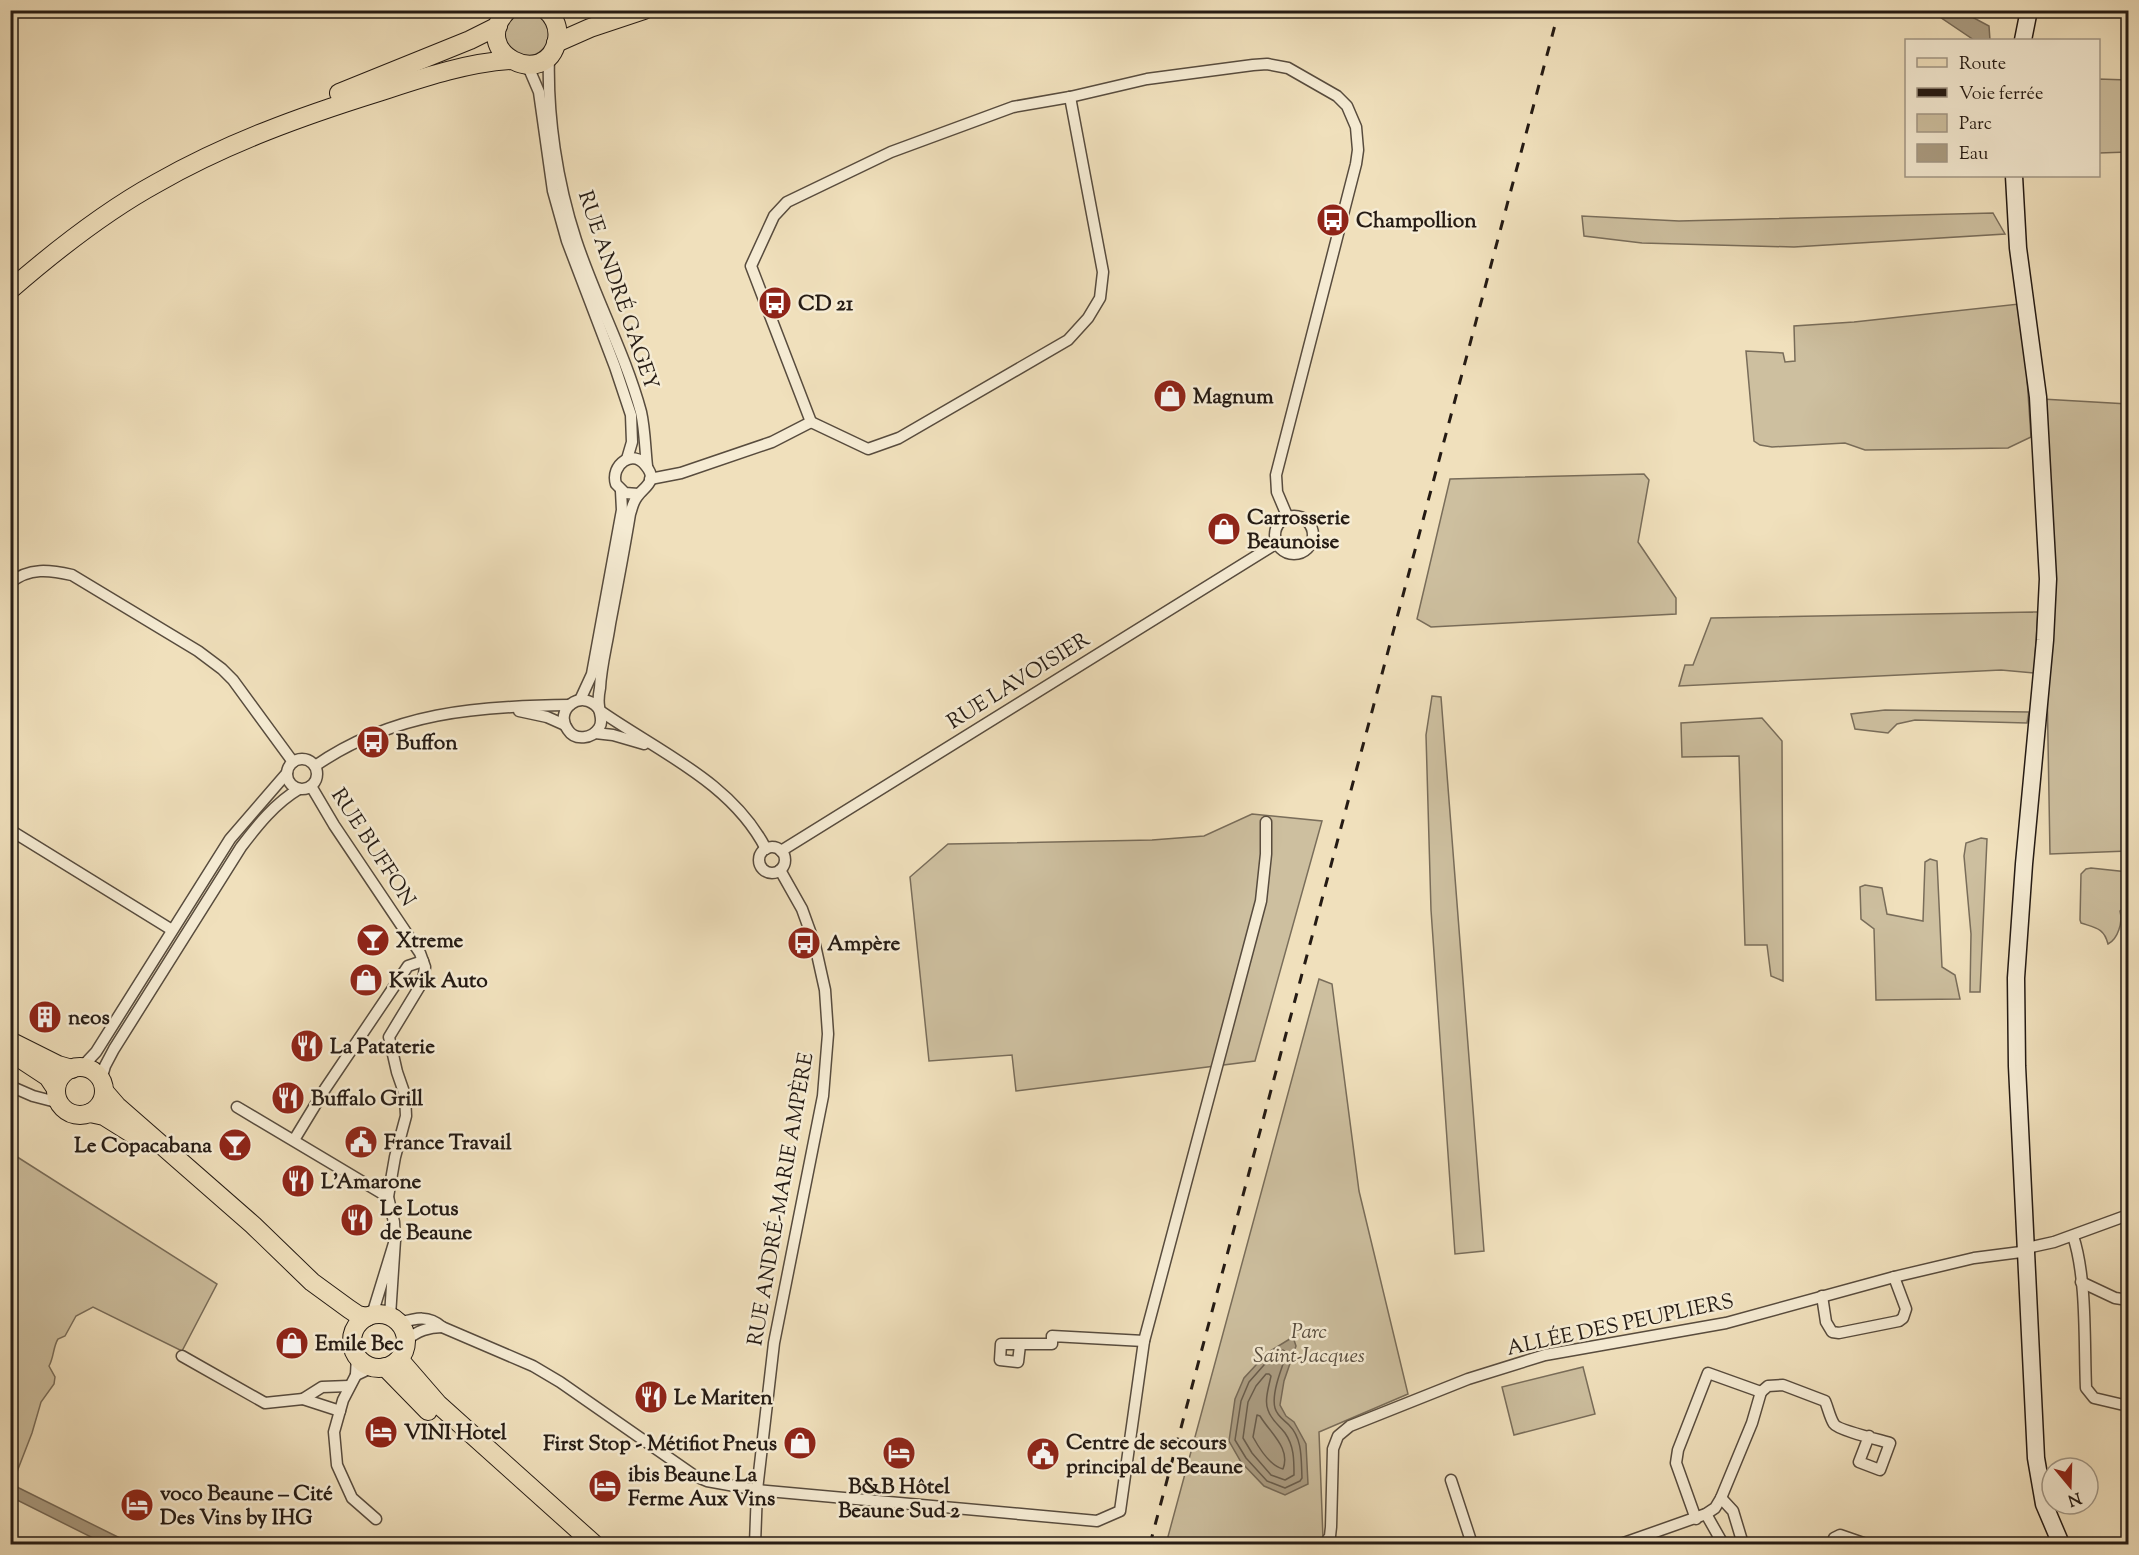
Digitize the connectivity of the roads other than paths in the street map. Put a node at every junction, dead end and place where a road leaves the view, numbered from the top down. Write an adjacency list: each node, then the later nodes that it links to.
1 (546, 10): 8 (main road)
2 (644, 10): 8 (main road)
3 (2020, 10): 6 (main road)
4 (2029, 10): 7 (main road)
5 (503, 18): 9 (main road); 12 (main road)
6 (2023, 39)
7 (2023, 39)
8 (553, 49): 9 (main road); 16 (street, RUE ANDRÉ GAGEY)
9 (517, 62): 13 (main road); 15 (street, RUE ANDRÉ GAGEY)
10 (1070, 98): 14 (street); 14 (street); 20 (street)
11 (2014, 177): 55 (main road)
12 (10, 280)
13 (10, 290)
14 (811, 422): 17 (street)
15 (627, 459): 16 (street); 18 (street)
16 (647, 466): 17 (street)
17 (650, 479): 19 (street)
18 (621, 491): 19 (street); 23 (street)
19 (638, 494): 25 (street)
20 (1288, 518): 21 (street); 21 (street)
21 (1277, 543): 37 (street, RUE LAVOISIER)
22 (10, 583): 29 (street)
23 (575, 702): 24 (street); 25 (street); 26 (street)
24 (504, 708): 26 (street); 30 (street)
25 (599, 709): 27 (street); 28 (street)
26 (565, 724): 27 (street)
27 (595, 733): 28 (street)
28 (653, 746): 36 (street)
29 (293, 762): 30 (street); 31 (street)
30 (315, 766): 32 (street)
31 (286, 772): 33 (street); 39 (street)
32 (311, 786): 33 (street); 40 (street, RUE BUFFON)
33 (299, 789): 44 (street)
34 (1266, 822): 64 (street)
35 (10, 830): 39 (street)
36 (766, 849): 37 (street); 38 (street)
37 (781, 851): 38 (street)
38 (780, 870): 77 (street, RUE ANDRÉ-MARIE AMPÈRE)
39 (172, 930): 43 (street)
40 (423, 961): 49 (street); 51 (street)
41 (10, 1041): 43 (main road)
42 (10, 1052): 46 (main road)
43 (77, 1068): 44 (main road); 46 (main road)
44 (103, 1085): 48 (main road); 50 (main road)
45 (10, 1086): 46 (street)
46 (58, 1096): 48 (main road)
47 (237, 1107): 49 (street)
48 (90, 1113): 50 (main road)
49 (294, 1140): 51 (street)
50 (175, 1159): 57 (main road)
51 (388, 1197): 54 (street)
52 (2128, 1215): 53 (street, ALLÉE DES PEUPLIERS)
53 (2073, 1236): 55 (street, ALLÉE DES PEUPLIERS); 58 (street)
54 (395, 1240): 61 (street); 61 (street)
55 (2026, 1249): 56 (street, ALLÉE DES PEUPLIERS); 90 (main road)
56 (1894, 1276): 59 (street, ALLÉE DES PEUPLIERS); 59 (street)
57 (312, 1282): 61 (main road); 63 (main road)
58 (2081, 1282): 60 (street); 74 (street)
59 (1822, 1296): 83 (street, ALLÉE DES PEUPLIERS)
60 (2128, 1300)
61 (387, 1322): 62 (street); 62 (street); 63 (main road); 68 (main road)
62 (442, 1327): 77 (street)
63 (353, 1334): 66 (main road)
64 (1144, 1341): 65 (street); 77 (street)
65 (1020, 1345)
66 (357, 1355): 68 (main road); 69 (street)
67 (182, 1356): 72 (street)
68 (386, 1364): 69 (street); 80 (main road); 81 (main road)
69 (356, 1375): 70 (street)
70 (349, 1386): 72 (street); 73 (street)
71 (1761, 1392): 75 (street); 78 (street); 78 (street)
72 (303, 1399): 73 (street)
73 (341, 1406): 79 (street)
74 (2128, 1406)
75 (1869, 1436)
76 (1451, 1480): 84 (street)
77 (757, 1490): 82 (street, RUE ANDRÉ-MARIE AMPÈRE)
78 (1710, 1510): 85 (street); 86 (street); 87 (street)
79 (376, 1519)
80 (580, 1545)
81 (594, 1545)
82 (755, 1545)
83 (1325, 1545)
84 (1472, 1545)
85 (1621, 1545)
86 (1723, 1545)
87 (1743, 1545)
88 (1832, 1545): 89 (street)
89 (1866, 1545)
90 (2061, 1545)

